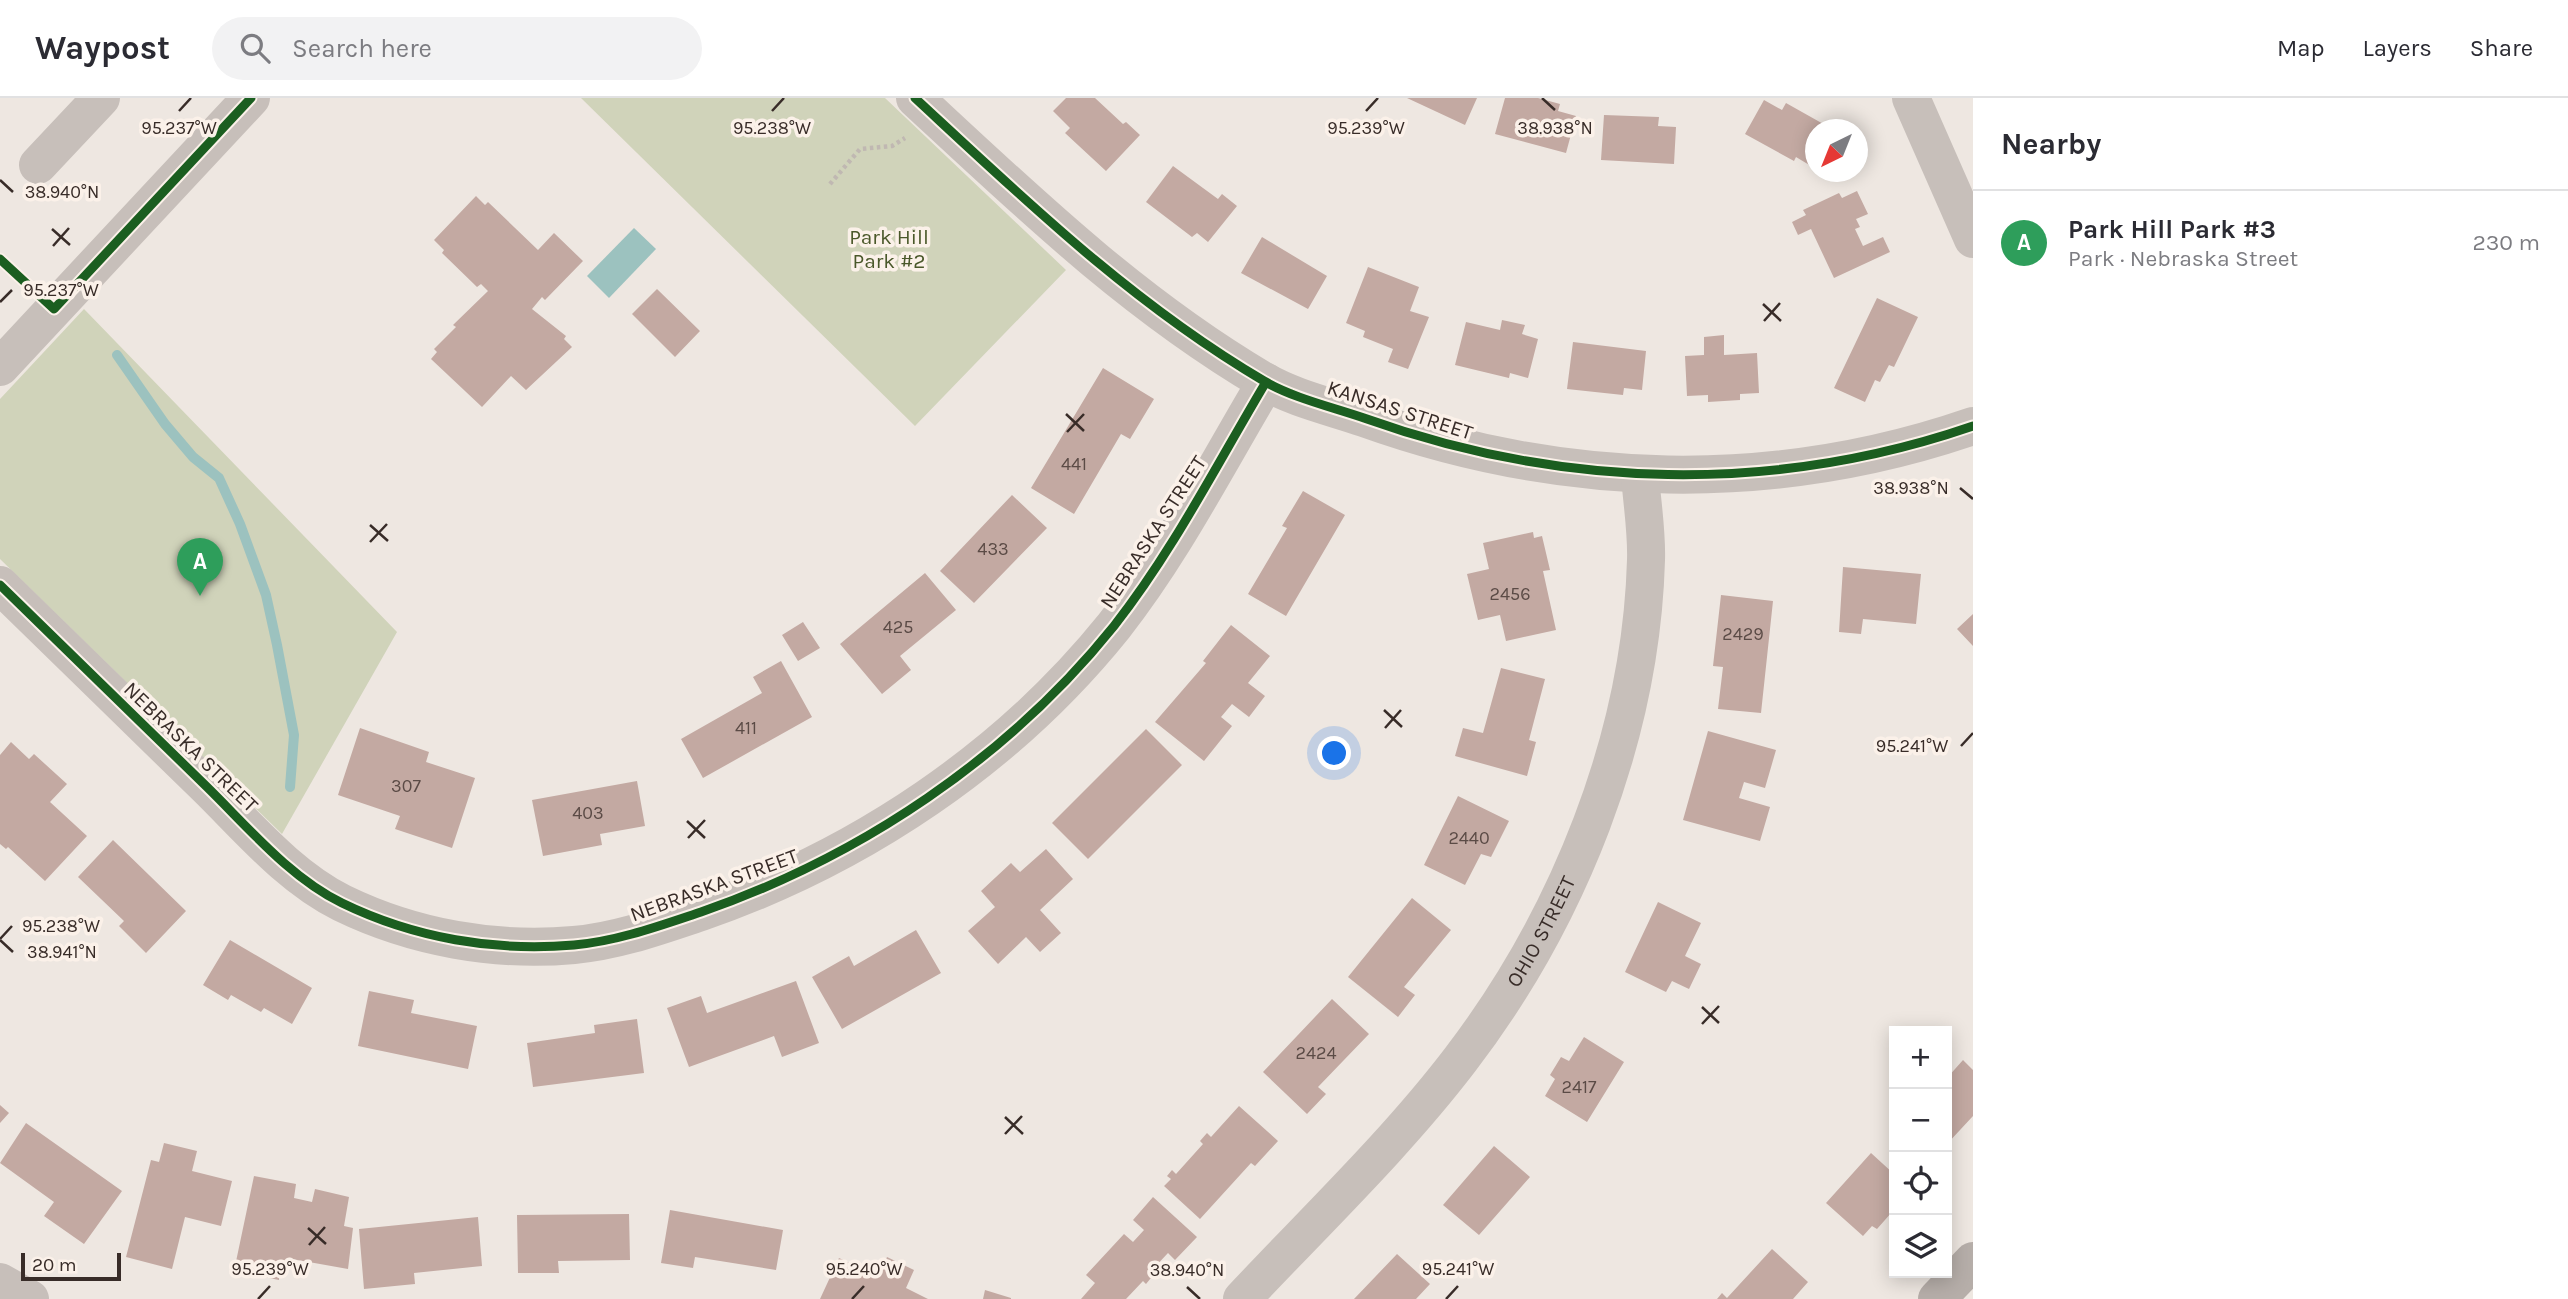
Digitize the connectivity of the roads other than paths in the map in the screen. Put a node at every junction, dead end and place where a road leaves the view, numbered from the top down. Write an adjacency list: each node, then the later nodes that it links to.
1 (101, 98): 5 (street)
2 (251, 98): 7 (street)
3 (1911, 98): 6 (street)
4 (913, 116): 8 (street, KANSAS STREET)
5 (38, 165)
6 (1973, 239)
7 (0, 367)
8 (1266, 382): 10 (street, KANSAS STREET); 11 (street, NEBRASKA STREET)
9 (1973, 426): 10 (street, KANSAS STREET)
10 (1640, 475): 15 (street, OHIO STREET)
11 (0, 585)
12 (1973, 1261): 16 (main road)
13 (0, 1282): 14 (street)
14 (30, 1299)
15 (1242, 1299)
16 (1937, 1299)

